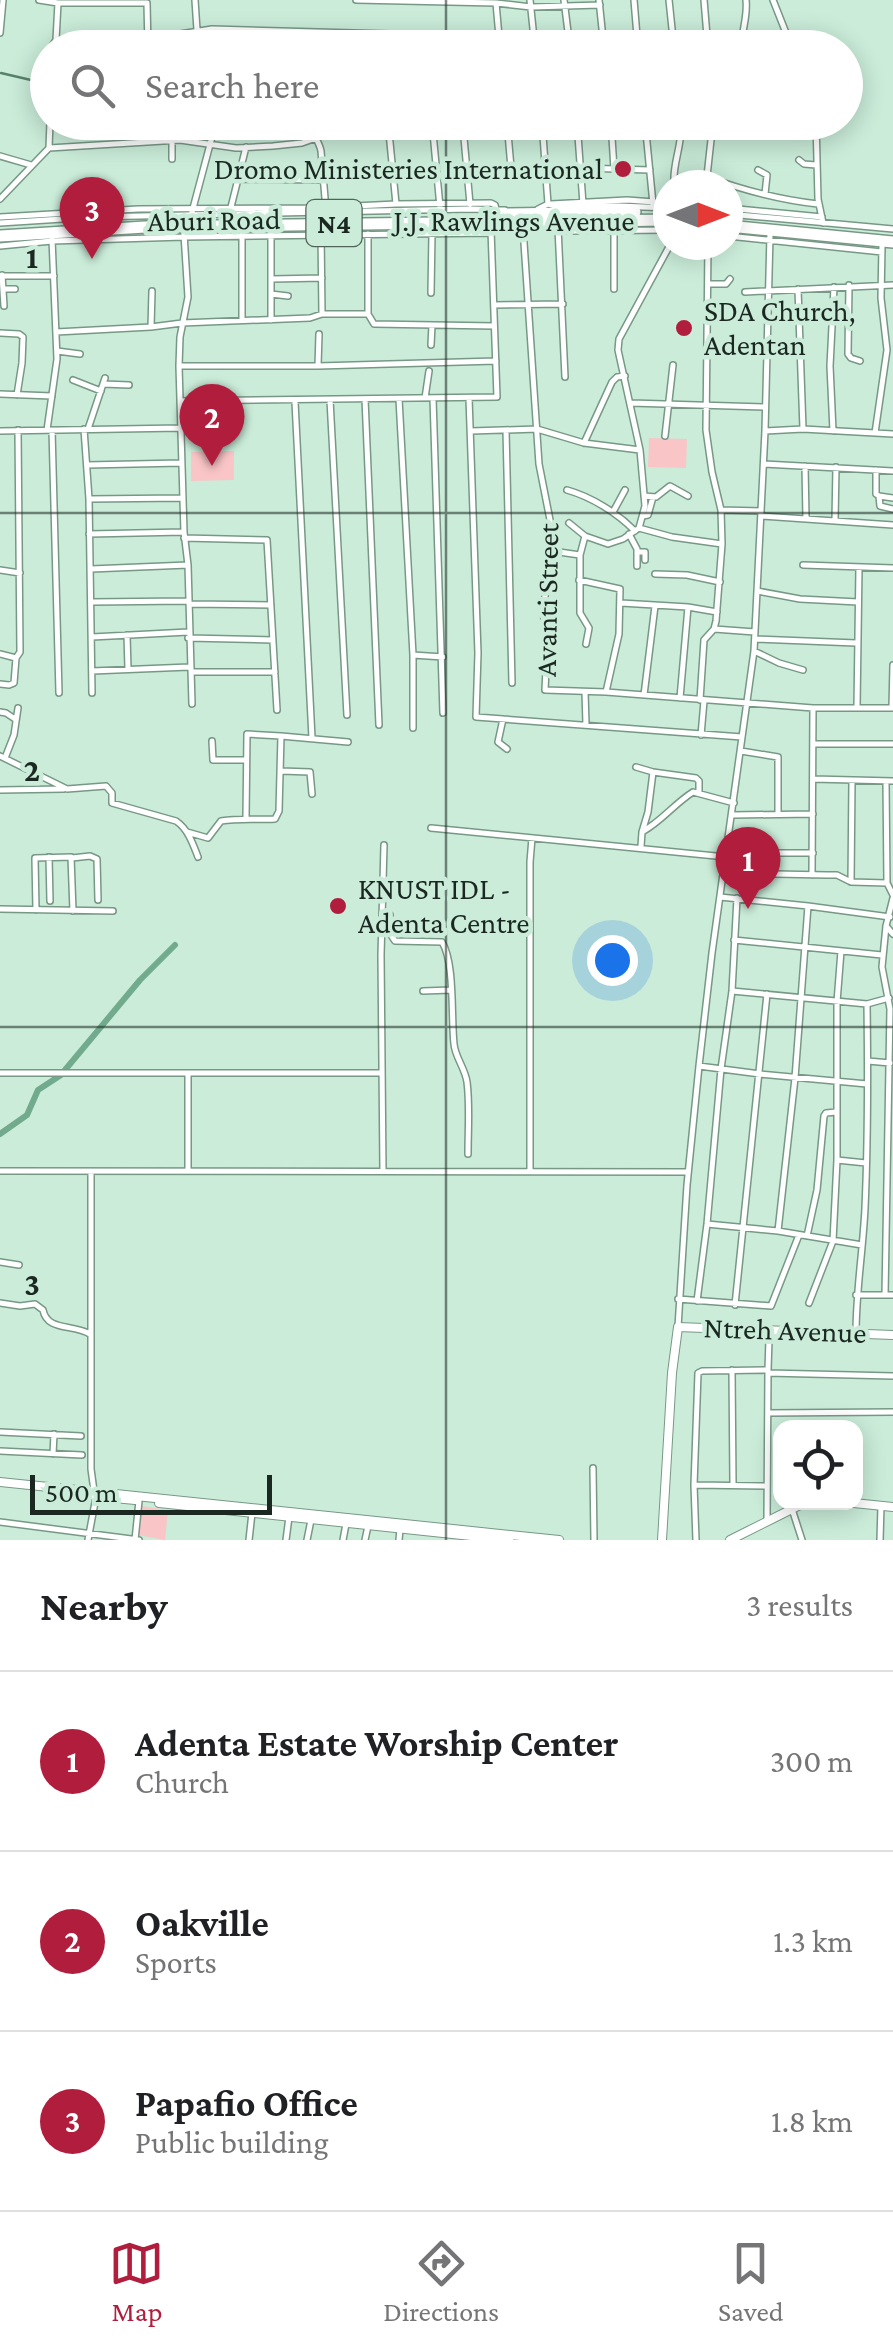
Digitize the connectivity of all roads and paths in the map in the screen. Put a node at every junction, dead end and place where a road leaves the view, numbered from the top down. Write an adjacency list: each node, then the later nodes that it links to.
1 (2, 0): 29 (street)
2 (38, 0): 13 (street)
3 (195, 0): 18 (street)
4 (356, 0): 11 (street)
5 (634, 0): 24 (street)
6 (669, 0): 25 (street)
7 (704, 0): 26 (street)
8 (746, 0): 27 (street)
9 (773, 0): 28 (street)
10 (148, 2): 13 (street); 17 (street)
11 (496, 2): 14 (street); 20 (street)
12 (599, 2): 15 (street); 23 (street)
13 (58, 3): 16 (street)
14 (530, 3): 15 (street); 21 (street)
15 (564, 4): 22 (street)
16 (57, 30)
17 (148, 30)
18 (197, 30): 19 (street)
19 (276, 30)
20 (498, 30)
21 (533, 30)
22 (568, 30)
23 (602, 30)
24 (636, 30)
25 (672, 30)
26 (706, 30)
27 (742, 30)
28 (785, 30)
29 (0, 33)
30 (49, 140): 48 (street)
31 (172, 140): 46 (street); 48 (street); 50 (street)
32 (212, 140): 46 (street)
33 (311, 140): 47 (street)
34 (317, 140): 62 (street)
35 (390, 140): 66 (street)
36 (433, 140): 76 (street)
37 (464, 140): 69 (street)
38 (509, 140): 61 (street)
39 (544, 140): 77 (street)
40 (579, 140): 54 (street)
41 (612, 140): 55 (street)
42 (647, 140): 56 (street)
43 (682, 140): 57 (street)
44 (711, 140): 58 (street)
45 (816, 140): 53 (street)
46 (211, 145): 47 (street); 74 (street)
47 (246, 147): 60 (street)
48 (49, 148): 52 (street)
49 (0, 156): 52 (street)
50 (172, 158)
51 (799, 160): 53 (street)
52 (32, 165): 65 (street)
53 (816, 165): 68 (street)
54 (581, 168): 55 (street); 70 (street)
55 (614, 169): 56 (street)
56 (650, 170): 67 (street)
57 (674, 170)
58 (708, 170)
59 (758, 170): 64 (street)
60 (236, 179): 62 (street); 73 (street)
61 (512, 179)
62 (324, 180): 72 (street)
63 (743, 189): 64 (street)
64 (765, 194): 68 (street)
65 (0, 199)
66 (396, 204): 71 (street); 76 (street)
67 (653, 204): 70 (street); 70 (street)
68 (818, 204): 80 (street)
69 (470, 206): 76 (street); 81 (street)
70 (593, 207): 75 (highway, Aburi Road / N4); 77 (highway, Aburi Road / N4)
71 (363, 209): 72 (street); 76 (street)
72 (326, 210): 73 (street); 83 (street)
73 (230, 211): 74 (street); 83 (street)
74 (192, 212): 87 (street); 90 (street)
75 (653, 215)
76 (439, 219): 81 (highway, J.J. Rawlings Avenue / N4); 83 (highway, J.J. Rawlings Avenue / N4); 85 (street); 85 (street); 86 (street); 86 (street); 114 (street)
77 (551, 219): 81 (highway, J.J. Rawlings Avenue / N4); 81 (highway, Aburi Road / N4); 82 (highway, J.J. Rawlings Avenue / N4); 118 (street)
78 (653, 220): 82 (highway, J.J. Rawlings Avenue / N4)
79 (743, 222): 80 (highway)
80 (826, 223): 95 (highway)
81 (521, 224): 83 (highway, Aburi Road / N4); 86 (street); 120 (street, Avanti Street)
82 (622, 225): 110 (street)
83 (262, 226): 87 (highway, Aburi Road / N4); 88 (highway, J.J. Rawlings Avenue / N4); 91 (street); 93 (street); 101 (street)
84 (743, 226): 94 (highway)
85 (390, 230): 89 (street)
86 (491, 230): 119 (street)
87 (53, 231): 88 (street); 90 (highway, Aburi Road / N4); 92 (street); 99 (street)
88 (109, 231): 90 (highway, J.J. Rawlings Avenue / N4); 92 (street)
89 (368, 231): 91 (street); 125 (street)
90 (0, 232)
91 (321, 233): 100 (street)
92 (184, 234): 93 (street); 128 (street)
93 (242, 234): 126 (street)
94 (776, 236): 95 (street); 95 (highway); 112 (street)
95 (889, 242): 106 (street)
96 (662, 260): 144 (street)
97 (708, 260): 103 (street)
98 (1, 275): 99 (street); 108 (street)
99 (54, 276): 132 (street)
100 (322, 278): 101 (street); 124 (street)
101 (272, 279): 116 (street)
102 (730, 280): 103 (street)
103 (708, 284): 161 (street)
104 (893, 284): 106 (street)
105 (849, 285): 106 (street); 107 (street); 139 (street)
106 (882, 285): 122 (street)
107 (834, 287): 111 (street); 173 (street)
108 (4, 289): 109 (street); 121 (street)
109 (16, 289)
110 (614, 289)
111 (798, 289): 112 (street); 169 (street)
112 (769, 290): 115 (street); 162 (street)
113 (152, 291): 131 (street)
114 (431, 292)
115 (745, 292)
116 (272, 294): 117 (street); 127 (street)
117 (288, 296)
118 (563, 304): 120 (street); 145 (street)
119 (494, 305): 120 (street); 130 (street)
120 (528, 305): 165 (street, Avanti Street)
121 (4, 306)
122 (883, 311): 123 (street); 174 (street)
123 (893, 311)
124 (322, 314): 125 (street); 127 (street)
125 (368, 314): 129 (street)
126 (242, 320): 127 (street); 128 (street)
127 (271, 320)
128 (182, 322): 131 (street); 141 (street)
129 (432, 326): 130 (street); 135 (street)
130 (494, 326): 138 (street)
131 (151, 327): 132 (street)
132 (56, 332): 136 (street)
133 (0, 334): 150 (street)
134 (319, 334): 142 (street)
135 (431, 345)
136 (56, 350): 137 (street); 151 (street)
137 (80, 354)
138 (496, 360): 142 (street); 154 (street)
139 (860, 360)
140 (673, 365): 160 (street)
141 (180, 366): 142 (street); 157 (street)
142 (318, 366)
143 (429, 371): 153 (street)
144 (624, 376): 159 (street); 177 (street)
145 (565, 377)
146 (72, 380): 147 (street)
147 (103, 384): 148 (street); 164 (street)
148 (129, 385)
149 (0, 394): 150 (street)
150 (17, 394): 151 (street)
151 (52, 396): 167 (street)
152 (399, 398): 153 (street); 155 (street); 243 (street)
153 (429, 398): 154 (street); 244 (street)
154 (469, 398): 171 (street)
155 (365, 399): 156 (street); 273 (street)
156 (330, 400): 158 (street); 270 (street)
157 (180, 401): 158 (street); 163 (street)
158 (295, 401): 279 (street)
159 (631, 403): 160 (street); 178 (street)
160 (669, 403): 161 (street); 176 (street)
161 (706, 404): 162 (street); 196 (street)
162 (765, 406): 172 (street)
163 (181, 428): 164 (street); 179 (street)
164 (86, 429): 167 (street); 180 (street)
165 (537, 429): 168 (street); 177 (street); 209 (street, Avanti Street)
166 (18, 430): 167 (street); 170 (street); 220 (street)
167 (50, 430): 256 (street)
168 (506, 430): 171 (street); 252 (street)
169 (802, 430): 172 (street); 173 (street)
170 (0, 431)
171 (470, 431): 272 (street)
172 (765, 431): 181 (street)
173 (833, 431): 174 (street)
174 (876, 433): 175 (street)
175 (893, 434)
176 (665, 436)
177 (584, 443): 178 (street)
178 (640, 450): 188 (street)
179 (182, 463): 180 (street); 192 (street)
180 (87, 464): 194 (street)
181 (764, 464): 182 (street); 198 (street)
182 (806, 466): 183 (street); 200 (street)
183 (836, 467): 184 (street); 201 (street)
184 (876, 470): 185 (street); 190 (street)
185 (893, 471)
186 (567, 490): 197 (street)
187 (625, 490): 197 (street)
188 (644, 496): 191 (street); 199 (street)
189 (688, 496): 191 (street)
190 (879, 496): 193 (street); 195 (street)
191 (653, 497): 199 (street)
192 (183, 498): 194 (street); 206 (street)
193 (893, 498)
194 (89, 499): 205 (street)
195 (893, 509)
196 (721, 510): 198 (street); 208 (street)
197 (613, 512): 204 (street)
198 (761, 514): 200 (street); 224 (street)
199 (643, 516): 204 (street)
200 (806, 520): 201 (street)
201 (835, 521): 203 (street)
202 (570, 523): 207 (street)
203 (893, 525)
204 (634, 531): 207 (street); 208 (street); 210 (street)
205 (89, 534): 206 (street); 218 (street)
206 (184, 535): 213 (street); 229 (street)
207 (585, 536): 211 (street)
208 (722, 544): 223 (street)
209 (552, 551): 211 (street); 254 (street, Avanti Street)
210 (638, 552): 212 (street); 215 (street)
211 (580, 555): 222 (street)
212 (646, 560)
213 (188, 565): 218 (street); 226 (street)
214 (804, 565): 216 (street)
215 (637, 566)
216 (859, 567): 217 (street); 227 (street)
217 (893, 568)
218 (90, 569): 225 (street)
219 (0, 570): 220 (street)
220 (20, 573): 245 (street)
221 (656, 574): 223 (street)
222 (579, 580): 228 (street); 239 (street)
223 (720, 582): 232 (street)
224 (756, 590): 227 (street); 235 (street)
225 (92, 602): 226 (street); 237 (street)
226 (188, 602): 229 (street); 234 (street)
227 (858, 602): 240 (street)
228 (620, 603): 230 (street); 255 (street)
229 (271, 606): 238 (street)
230 (655, 606): 231 (street); 258 (street)
231 (688, 607): 232 (street); 259 (street)
232 (717, 612): 233 (street)
233 (714, 628): 235 (street); 260 (street)
234 (188, 635): 236 (street); 238 (street); 248 (street)
235 (755, 635): 240 (street); 241 (street)
236 (127, 636): 237 (street); 247 (street)
237 (92, 637): 250 (street)
238 (273, 640): 251 (street)
239 (586, 644)
240 (856, 644): 263 (street)
241 (754, 651): 249 (street); 262 (street)
242 (0, 654): 245 (street)
243 (412, 655): 244 (street); 275 (street)
244 (442, 657): 269 (street)
245 (16, 658): 253 (street)
246 (893, 665): 266 (street)
247 (128, 669): 248 (street); 250 (street)
248 (190, 669): 251 (street); 261 (street)
249 (803, 670)
250 (92, 671): 257 (street)
251 (274, 672): 267 (street)
252 (512, 683)
253 (0, 684)
254 (585, 692): 255 (street, Avanti Street); 274 (street)
255 (606, 692): 258 (street, Avanti Street)
256 (59, 693)
257 (92, 693)
258 (644, 695): 259 (street, Avanti Street)
259 (680, 699): 260 (street, Avanti Street)
260 (702, 701): 262 (street, Avanti Street); 276 (street)
261 (192, 704)
262 (747, 704): 265 (street, Avanti Street); 278 (street)
263 (857, 707): 265 (street, Avanti Street); 266 (street, Avanti Street)
264 (18, 708): 271 (street)
265 (813, 708): 282 (street)
266 (892, 708)
267 (276, 710)
268 (0, 712): 271 (street)
269 (443, 713)
270 (346, 715)
271 (16, 720): 286 (street)
272 (503, 720): 274 (street); 284 (street)
273 (379, 725)
274 (586, 726): 276 (street)
275 (413, 728)
276 (703, 732): 278 (street)
277 (281, 736): 279 (street); 287 (street); 289 (street)
278 (742, 737): 285 (street)
279 (312, 738): 281 (street)
280 (212, 740): 287 (street)
281 (348, 742)
282 (813, 744): 283 (street); 291 (street)
283 (893, 744)
284 (507, 749)
285 (741, 752): 298 (street); 300 (street)
286 (2, 757): 294 (street)
287 (246, 760): 302 (street)
288 (636, 767): 290 (street)
289 (281, 770): 297 (street); 302 (street)
290 (653, 772): 296 (street); 305 (street)
291 (813, 778): 292 (street); 301 (street)
292 (852, 780): 293 (street); 316 (street)
293 (889, 781): 317 (street)
294 (66, 789): 295 (street); 304 (street)
295 (0, 790)
296 (699, 792): 298 (street); 305 (street)
297 (312, 794)
298 (734, 803): 299 (street)
299 (732, 814): 300 (street); 310 (street)
300 (778, 814): 301 (street)
301 (813, 814): 309 (street)
302 (246, 818): 304 (street)
303 (432, 828): 306 (street)
304 (187, 832): 312 (street)
305 (642, 832): 308 (street)
306 (532, 838): 308 (street); 362 (street)
307 (384, 845): 328 (street)
308 (640, 848): 310 (street)
309 (813, 854): 310 (street); 315 (street)
310 (726, 855): 314 (street)
311 (49, 857): 313 (street); 322 (street); 325 (street)
312 (198, 857)
313 (72, 858): 321 (street); 326 (street)
314 (723, 873): 315 (street); 319 (street)
315 (812, 875): 316 (street)
316 (850, 882): 317 (street)
317 (887, 883): 318 (street)
318 (893, 896): 329 (street)
319 (720, 897): 320 (street); 346 (street)
320 (737, 898): 323 (street); 332 (street)
321 (98, 900)
322 (50, 901)
323 (808, 906): 329 (street); 333 (street)
324 (0, 909): 325 (street)
325 (36, 910): 326 (street)
326 (73, 911): 327 (street)
327 (113, 912)
328 (382, 913): 337 (street); 350 (street)
329 (890, 918): 330 (street)
330 (886, 926): 331 (street); 335 (street)
331 (893, 934)
332 (734, 940): 333 (street); 338 (street)
333 (804, 948): 334 (street); 340 (street)
334 (841, 951): 335 (street); 342 (street)
335 (882, 956): 341 (street)
336 (422, 990): 337 (street)
337 (451, 990): 356 (street)
338 (732, 990): 339 (street); 347 (street)
339 (767, 994): 340 (street); 351 (street)
340 (802, 997): 342 (street); 352 (street)
341 (889, 998): 343 (street); 345 (street)
342 (837, 1002): 343 (street); 353 (street)
343 (866, 1004): 344 (street)
344 (868, 1061): 345 (street); 354 (street)
345 (891, 1063): 374 (street)
346 (699, 1066): 347 (street); 364 (street)
347 (722, 1069): 351 (street); 365 (street)
348 (0, 1073): 349 (street)
349 (188, 1073): 350 (street); 360 (street)
350 (382, 1073): 361 (street)
351 (760, 1074): 352 (street); 366 (street)
352 (795, 1078): 353 (street); 367 (street)
353 (836, 1082): 354 (street); 355 (street)
354 (867, 1084): 358 (street)
355 (836, 1112): 357 (street); 368 (street)
356 (468, 1154)
357 (837, 1160): 358 (street); 369 (street)
358 (866, 1163): 370 (street)
359 (0, 1171): 363 (street)
360 (188, 1171): 361 (street); 363 (street)
361 (383, 1171): 362 (street)
362 (530, 1171): 364 (street)
363 (91, 1172): 383 (street)
364 (688, 1172): 375 (street)
365 (707, 1224): 366 (street); 376 (street)
366 (742, 1228): 367 (street); 379 (street)
367 (778, 1231): 368 (street)
368 (803, 1236): 369 (street); 379 (street)
369 (833, 1241): 370 (street); 377 (street)
370 (862, 1245): 373 (street)
371 (0, 1262): 372 (street)
372 (18, 1265)
373 (856, 1295): 374 (street); 382 (street)
374 (889, 1295)
375 (678, 1299): 376 (street); 380 (street)
376 (698, 1301): 379 (street)
377 (810, 1303)
378 (0, 1304): 383 (street)
379 (735, 1305)
380 (678, 1327): 381 (street, Ntreh Avenue); 420 (street)
381 (772, 1330): 382 (street, Ntreh Avenue); 386 (street)
382 (856, 1333): 384 (street, Ntreh Avenue)
383 (90, 1334): 401 (street)
384 (893, 1335)
385 (732, 1370): 386 (street); 398 (street); 399 (street)
386 (768, 1372): 387 (street); 388 (street)
387 (893, 1376)
388 (768, 1412): 389 (street); 400 (street)
389 (893, 1412)
390 (0, 1432): 391 (street)
391 (54, 1434): 392 (street); 394 (street)
392 (81, 1436)
393 (0, 1452): 394 (street)
394 (53, 1454): 395 (street)
395 (82, 1455)
396 (593, 1468): 431 (street)
397 (0, 1484): 401 (street)
398 (734, 1484): 399 (street); 400 (street)
399 (694, 1485): 432 (street)
400 (767, 1486): 411 (street)
401 (95, 1494): 402 (street); 406 (street); 417 (street)
402 (139, 1501): 406 (street); 422 (street)
403 (863, 1504): 404 (street)
404 (881, 1506): 405 (street); 435 (street)
405 (893, 1507)
406 (252, 1510): 409 (street); 423 (street); 430 (street)
407 (788, 1510): 411 (street)
408 (793, 1510): 434 (street)
409 (290, 1517): 410 (street); 424 (street)
410 (310, 1520): 413 (street); 425 (street)
411 (767, 1520): 433 (street)
412 (0, 1522): 415 (street)
413 (346, 1524): 414 (street); 426 (street)
414 (368, 1526): 416 (street); 427 (street)
415 (54, 1529): 417 (street); 421 (street)
416 (400, 1529): 418 (street); 428 (street)
417 (89, 1536): 422 (street)
418 (436, 1536): 419 (street)
419 (450, 1537): 429 (street)
420 (662, 1539)
421 (53, 1540)
422 (136, 1540)
423 (249, 1540)
424 (286, 1540)
425 (306, 1540)
426 (343, 1540)
427 (365, 1540)
428 (399, 1540)
429 (509, 1540)
430 (559, 1540)
431 (594, 1540)
432 (696, 1540)
433 (730, 1540)
434 (802, 1540)
435 (880, 1540)

